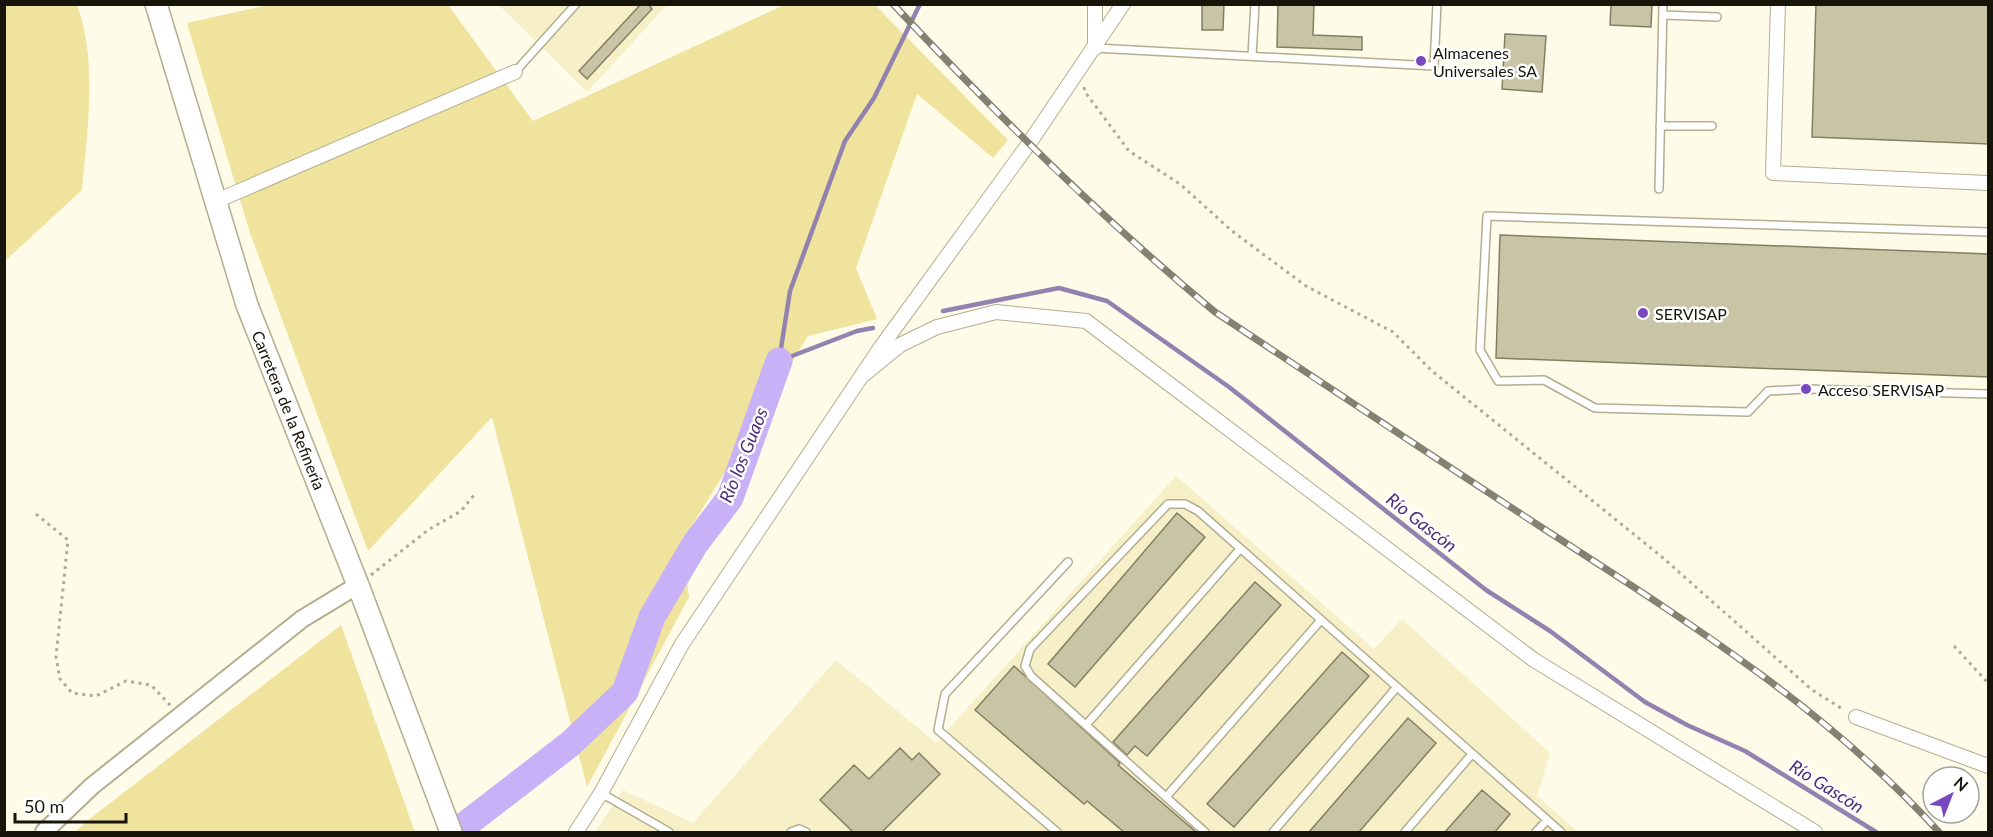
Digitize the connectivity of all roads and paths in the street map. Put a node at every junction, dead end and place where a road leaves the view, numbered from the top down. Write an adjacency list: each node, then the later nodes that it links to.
1 (156, 4): 19 (main road, Carretera de la Refinería)
2 (576, 4): 14 (lane)
3 (1095, 4): 11 (street)
4 (1123, 4): 11 (street)
5 (1255, 4): 12 (lane)
6 (1437, 4): 12 (lane)
7 (1663, 4): 9 (lane)
8 (1778, 4): 17 (street)
9 (1662, 15): 10 (lane); 15 (lane)
10 (1717, 17)
11 (1095, 48): 12 (lane); 13 (street)
12 (1252, 56)
13 (1081, 68): 21 (street); 33 (path)
14 (514, 72): 19 (street)
15 (1660, 126): 16 (lane); 18 (lane)
16 (1712, 126)
17 (1989, 183)
18 (1659, 189)
19 (214, 202): 27 (main road, Carretera de la Refinería)
20 (1989, 232): 22 (lane)
21 (862, 376): 37 (street); 52 (street)
22 (1989, 394)
23 (474, 495): 27 (path)
24 (36, 514): 32 (path)
25 (1240, 549): 28 (lane); 34 (lane); 34 (lane)
26 (1068, 562): 46 (lane)
27 (358, 585): 32 (street); 41 (main road, Carretera de la Refinería)
28 (1322, 620): 31 (lane); 38 (lane)
29 (1954, 646): 30 (path)
30 (1989, 683)
31 (1397, 687): 35 (lane); 48 (lane)
32 (180, 716): 40 (street)
33 (1856, 717): 36 (street)
34 (1086, 726): 38 (lane)
35 (1473, 754): 39 (lane); 49 (lane)
36 (1989, 766)
37 (601, 793): 42 (street); 43 (lane)
38 (1166, 797): 47 (lane)
39 (1547, 820): 50 (lane); 51 (lane)
40 (44, 832)
41 (451, 832)
42 (576, 832)
43 (669, 832)
44 (791, 832): 45 (lane)
45 (806, 832)
46 (1057, 832)
47 (1205, 832)
48 (1273, 832)
49 (1406, 832)
50 (1536, 832)
51 (1561, 832)
52 (1815, 832)

